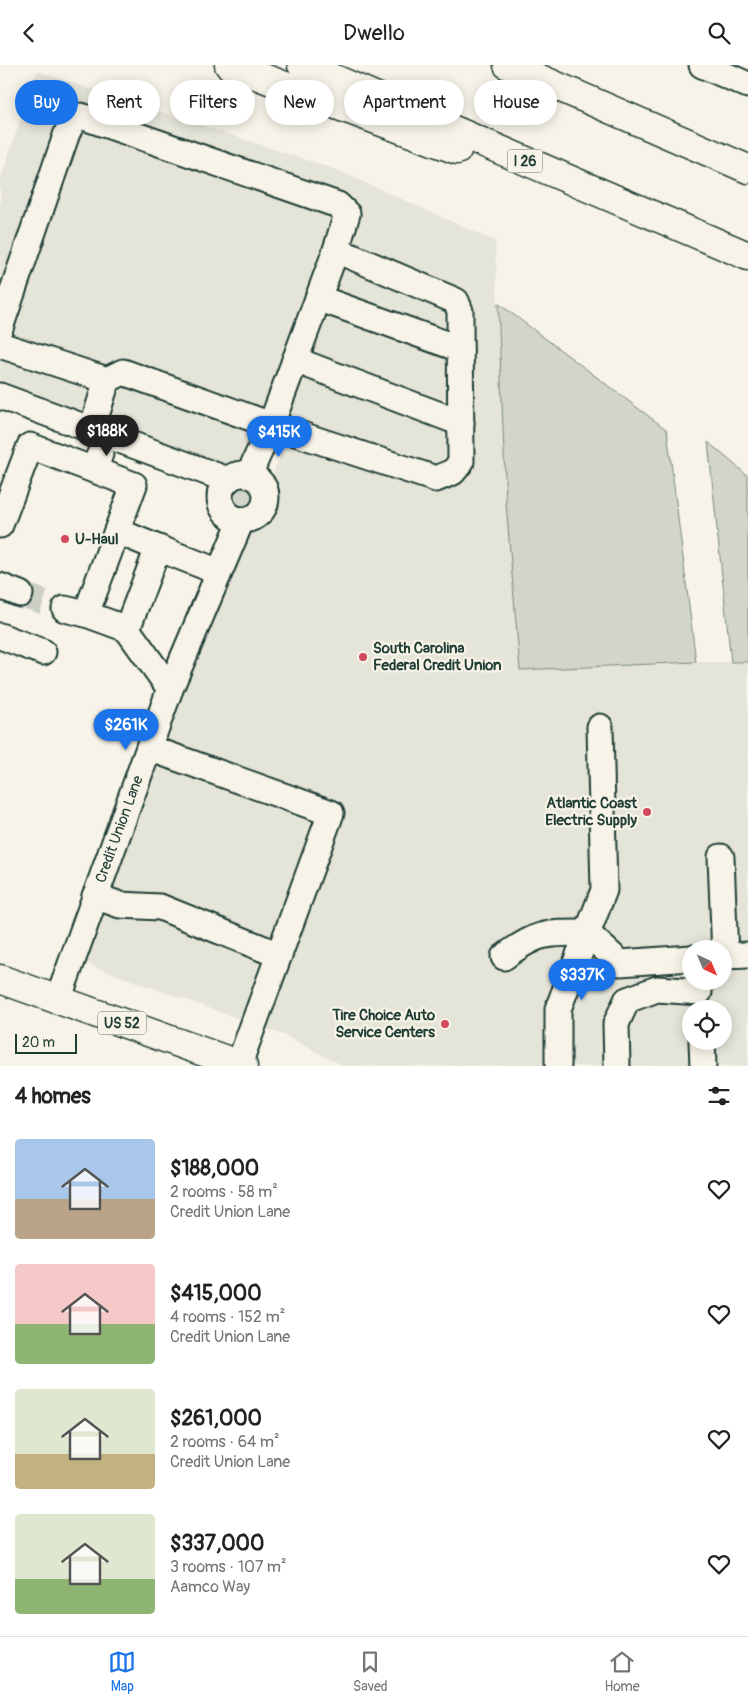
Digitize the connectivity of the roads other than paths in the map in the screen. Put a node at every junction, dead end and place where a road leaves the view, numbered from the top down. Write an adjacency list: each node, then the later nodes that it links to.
1 (229, 65): 9 (main road)
2 (302, 65): 9 (main road, I 26)
3 (508, 65): 7 (main road)
4 (548, 65): 7 (main road)
5 (702, 65): 6 (street)
6 (748, 85)
7 (667, 134): 8 (main road)
8 (748, 169)
9 (660, 219): 11 (main road, I 26)
10 (336, 250): 12 (street); 13 (street); 15 (street)
11 (748, 257)
12 (318, 298): 15 (street); 16 (street)
13 (0, 328)
14 (0, 345): 17 (street)
15 (460, 349): 19 (street)
16 (296, 360): 19 (street); 20 (street)
17 (107, 380): 20 (street); 21 (street)
18 (0, 396): 21 (street)
19 (461, 423): 20 (street)
20 (272, 425): 23 (street)
21 (100, 432): 22 (street); 23 (street)
22 (94, 470): 25 (street); 26 (street)
23 (238, 477): 24 (street); 24 (street)
24 (241, 521): 28 (street, Credit Union Lane)
25 (0, 525)
26 (117, 531): 27 (street); 29 (street)
27 (158, 548): 28 (street); 29 (street)
28 (219, 572): 32 (street, Credit Union Lane)
29 (127, 629): 32 (street)
30 (0, 635): 31 (street)
31 (43, 652)
32 (170, 689): 34 (street, Credit Union Lane)
33 (600, 727): 37 (street)
34 (148, 747): 36 (street, Credit Union Lane); 39 (street)
35 (721, 857): 38 (street)
36 (95, 896): 39 (street); 44 (street, Credit Union Lane)
37 (587, 933): 40 (street); 41 (street); 47 (street)
38 (730, 940)
39 (279, 955): 46 (street)
40 (504, 957)
41 (682, 959)
42 (0, 979): 44 (main road, US 52)
43 (698, 994): 48 (street)
44 (58, 1000): 46 (main road, US 52)
45 (702, 1050): 49 (street)
46 (241, 1065)
47 (558, 1066)
48 (617, 1066)
49 (703, 1066)

